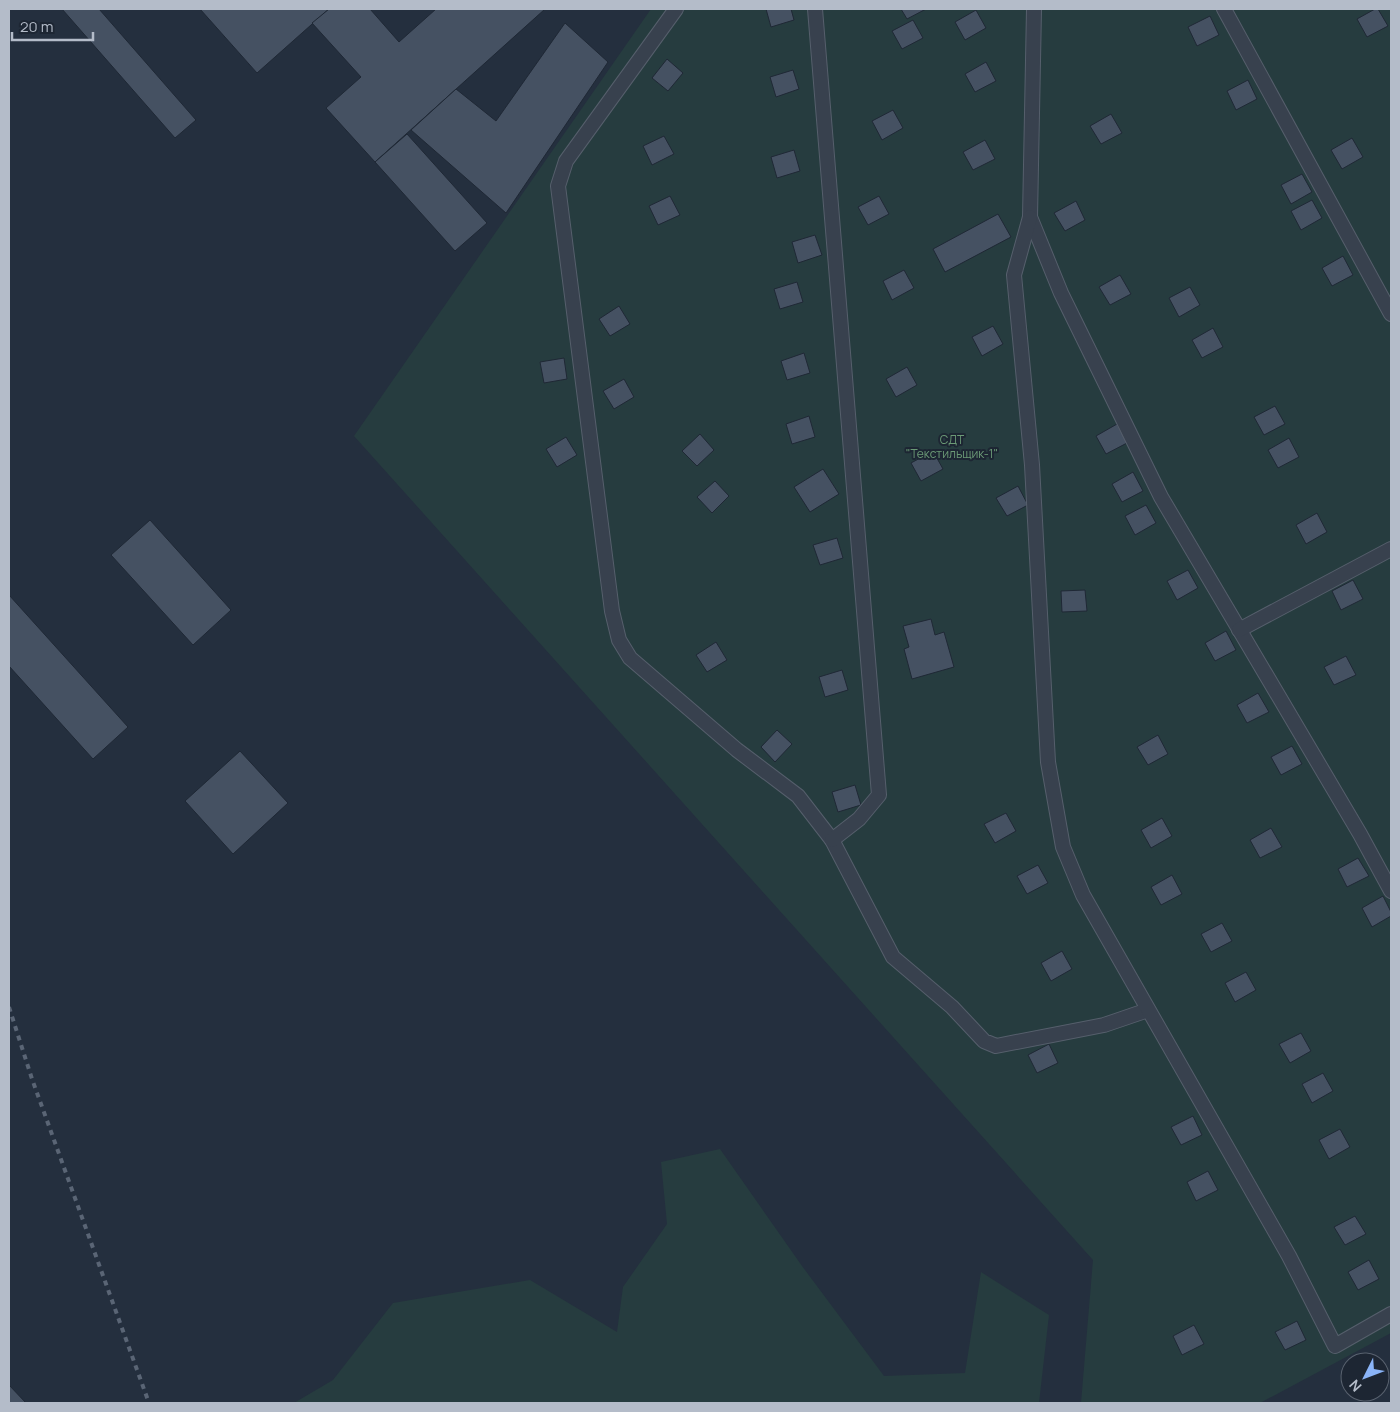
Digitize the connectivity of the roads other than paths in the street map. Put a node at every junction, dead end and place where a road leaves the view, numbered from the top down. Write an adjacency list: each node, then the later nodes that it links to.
1 (676, 9): 9 (lane)
2 (815, 9): 9 (lane)
3 (1034, 9): 5 (lane)
4 (1224, 9): 6 (lane)
5 (1030, 217): 8 (lane); 11 (lane)
6 (1391, 314)
7 (1391, 549): 8 (lane)
8 (1239, 630): 10 (lane)
9 (832, 840): 11 (lane)
10 (1391, 891)
11 (1148, 1010): 12 (lane)
12 (1391, 1314)

